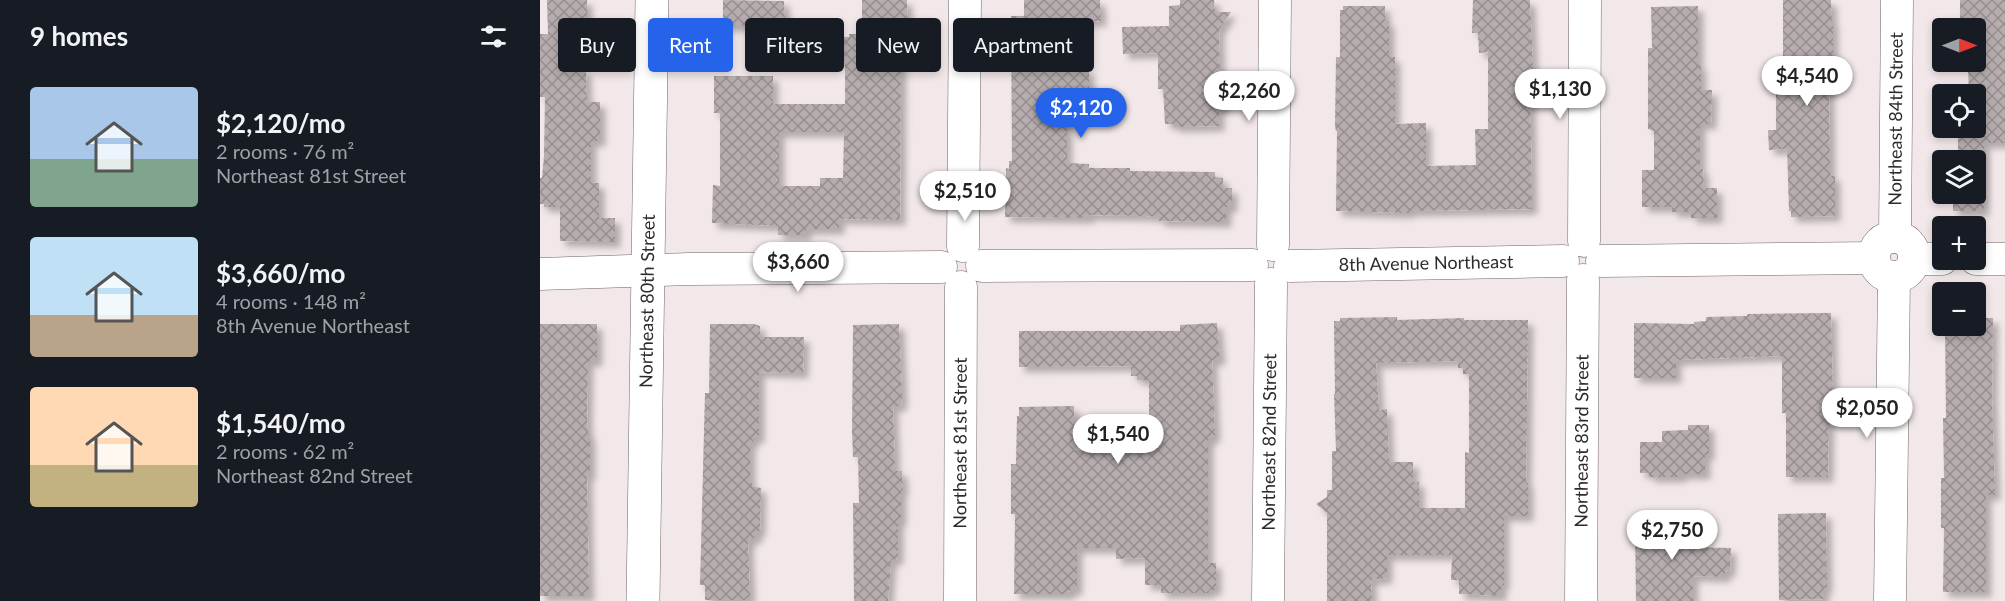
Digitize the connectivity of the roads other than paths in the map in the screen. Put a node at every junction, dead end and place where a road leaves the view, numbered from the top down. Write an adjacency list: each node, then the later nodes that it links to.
1 (652, 0): 12 (street, Northeast 80th Street)
2 (965, 0): 11 (street, Northeast 81st Street)
3 (1275, 0): 10 (street, Northeast 82nd Street)
4 (1585, 0): 9 (street, Northeast 83rd Street)
5 (1897, 0): 6 (street, Northeast 84th Street)
6 (1904, 258): 9 (street, 8th Avenue Northeast); 18 (street, Northeast 84th Street)
7 (1986, 259): 8 (street)
8 (2005, 259)
9 (1583, 261): 10 (street, 8th Avenue Northeast); 17 (street, Northeast 83rd Street)
10 (1271, 265): 11 (street, 8th Avenue Northeast); 16 (street, Northeast 82nd Street)
11 (962, 267): 12 (street, 8th Avenue Northeast); 15 (street, Northeast 81st Street)
12 (648, 271): 13 (street, 8th Avenue Northeast); 14 (street, Northeast 80th Street)
13 (540, 274)
14 (643, 601)
15 (960, 601)
16 (1268, 601)
17 (1581, 601)
18 (1890, 601)

